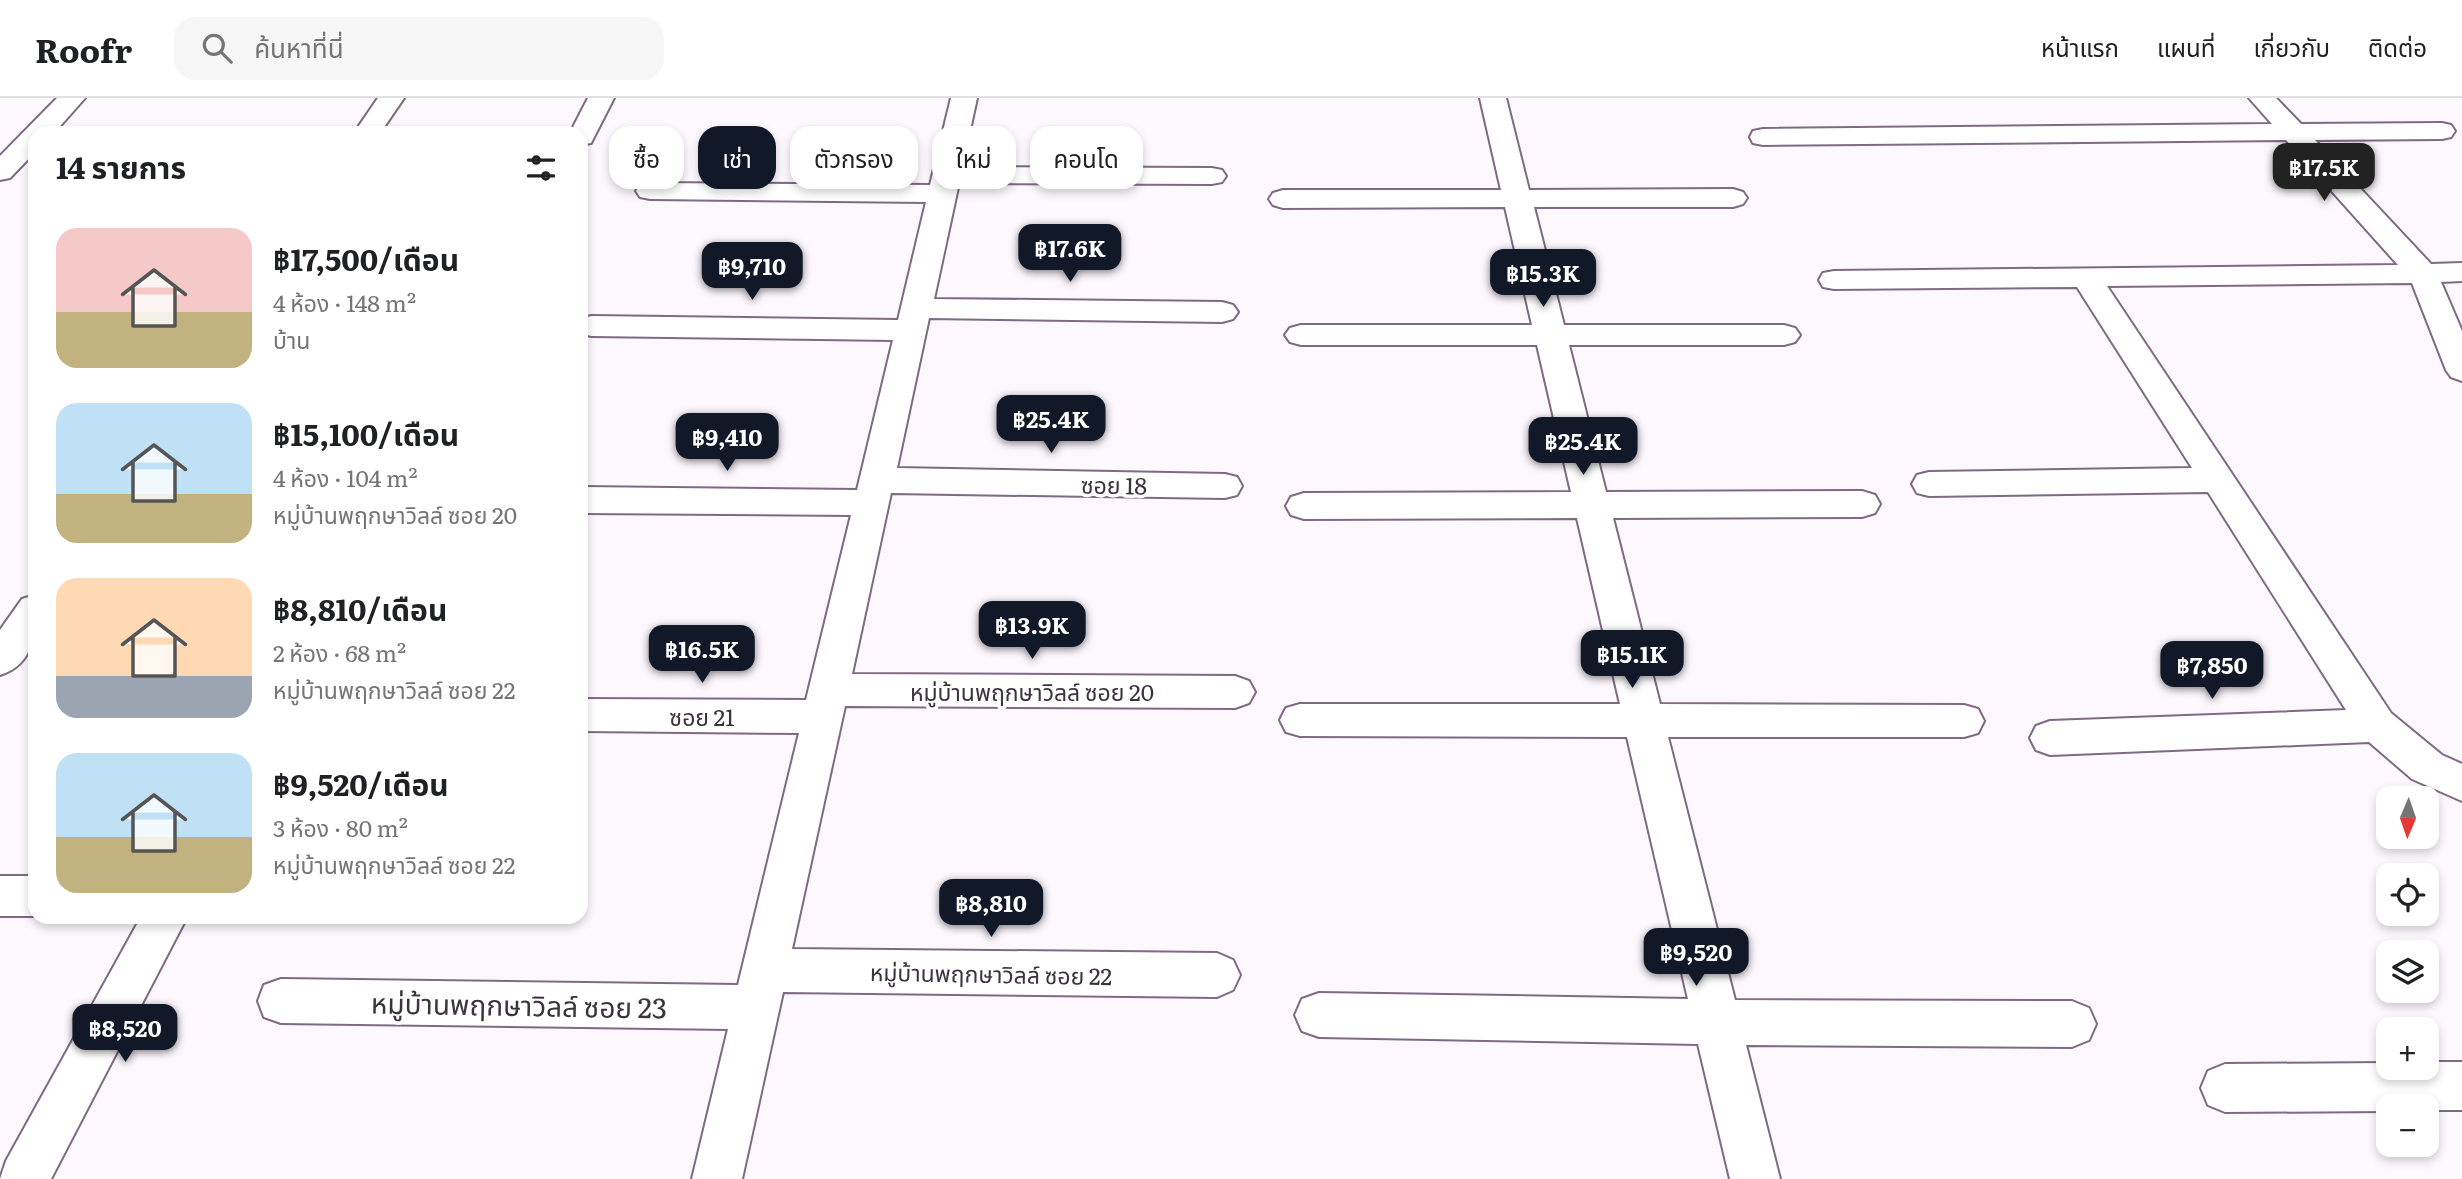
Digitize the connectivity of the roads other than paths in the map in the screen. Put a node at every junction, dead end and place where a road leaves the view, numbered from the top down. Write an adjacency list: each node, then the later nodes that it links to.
1 (72, 98): 7 (street)
2 (391, 98): 8 (street)
3 (601, 98): 9 (street)
4 (964, 98): 10 (street)
5 (1493, 98): 23 (street)
6 (2262, 98): 12 (street)
7 (46, 126)
8 (372, 126)
9 (587, 126)
10 (958, 126)
11 (2442, 131): 12 (street)
12 (2294, 133): 13 (street); 25 (street)
13 (1763, 137)
14 (28, 144): 15 (street)
15 (0, 172)
16 (1212, 176): 17 (street)
17 (1016, 183)
18 (932, 185): 20 (street)
19 (944, 189): 29 (street)
20 (650, 191)
21 (1733, 198): 23 (street)
22 (1283, 199): 23 (street)
23 (1517, 199): 32 (street)
24 (2462, 272): 25 (street)
25 (2423, 274): 26 (street); 34 (street)
26 (2086, 277): 27 (street); 35 (street)
27 (1833, 280)
28 (1222, 312): 29 (street)
29 (914, 319): 30 (street); 38 (street)
30 (591, 326)
31 (1301, 335): 32 (street)
32 (1550, 335): 33 (street); 40 (street)
33 (1784, 335)
34 (2462, 370)
35 (2218, 481): 36 (street); 51 (street)
36 (1929, 484)
37 (1225, 486): 38 (street, ซอย 18)
38 (874, 491): 39 (street, ซอย 18); 46 (street)
39 (588, 500)
40 (1592, 505): 41 (street); 42 (street); 49 (street)
41 (1862, 505)
42 (1304, 506)
43 (28, 632): 44 (street)
44 (21, 654)
45 (1235, 692): 46 (street, หมู่บ้านพฤกษาวิลล์ ซอย 20)
46 (826, 703): 47 (street, ซอย 21); 58 (street)
47 (588, 715)
48 (1300, 720): 49 (street)
49 (1643, 720): 50 (street); 61 (street)
50 (1964, 722)
51 (2377, 725): 52 (street); 53 (street)
52 (2050, 738)
53 (2462, 783)
54 (0, 896): 55 (street)
55 (28, 896)
56 (161, 924): 65 (street)
57 (1217, 975): 58 (street, หมู่บ้านพฤกษาวิลล์ ซอย 22)
58 (761, 988): 59 (street, หมู่บ้านพฤกษาวิลล์ ซอย 23); 66 (street)
59 (281, 1001)
60 (1319, 1016): 61 (street)
61 (1717, 1022): 62 (street); 67 (street)
62 (2072, 1024)
63 (2462, 1086): 64 (street)
64 (2225, 1088)
65 (24, 1179)
66 (717, 1179)
67 (1755, 1179)

